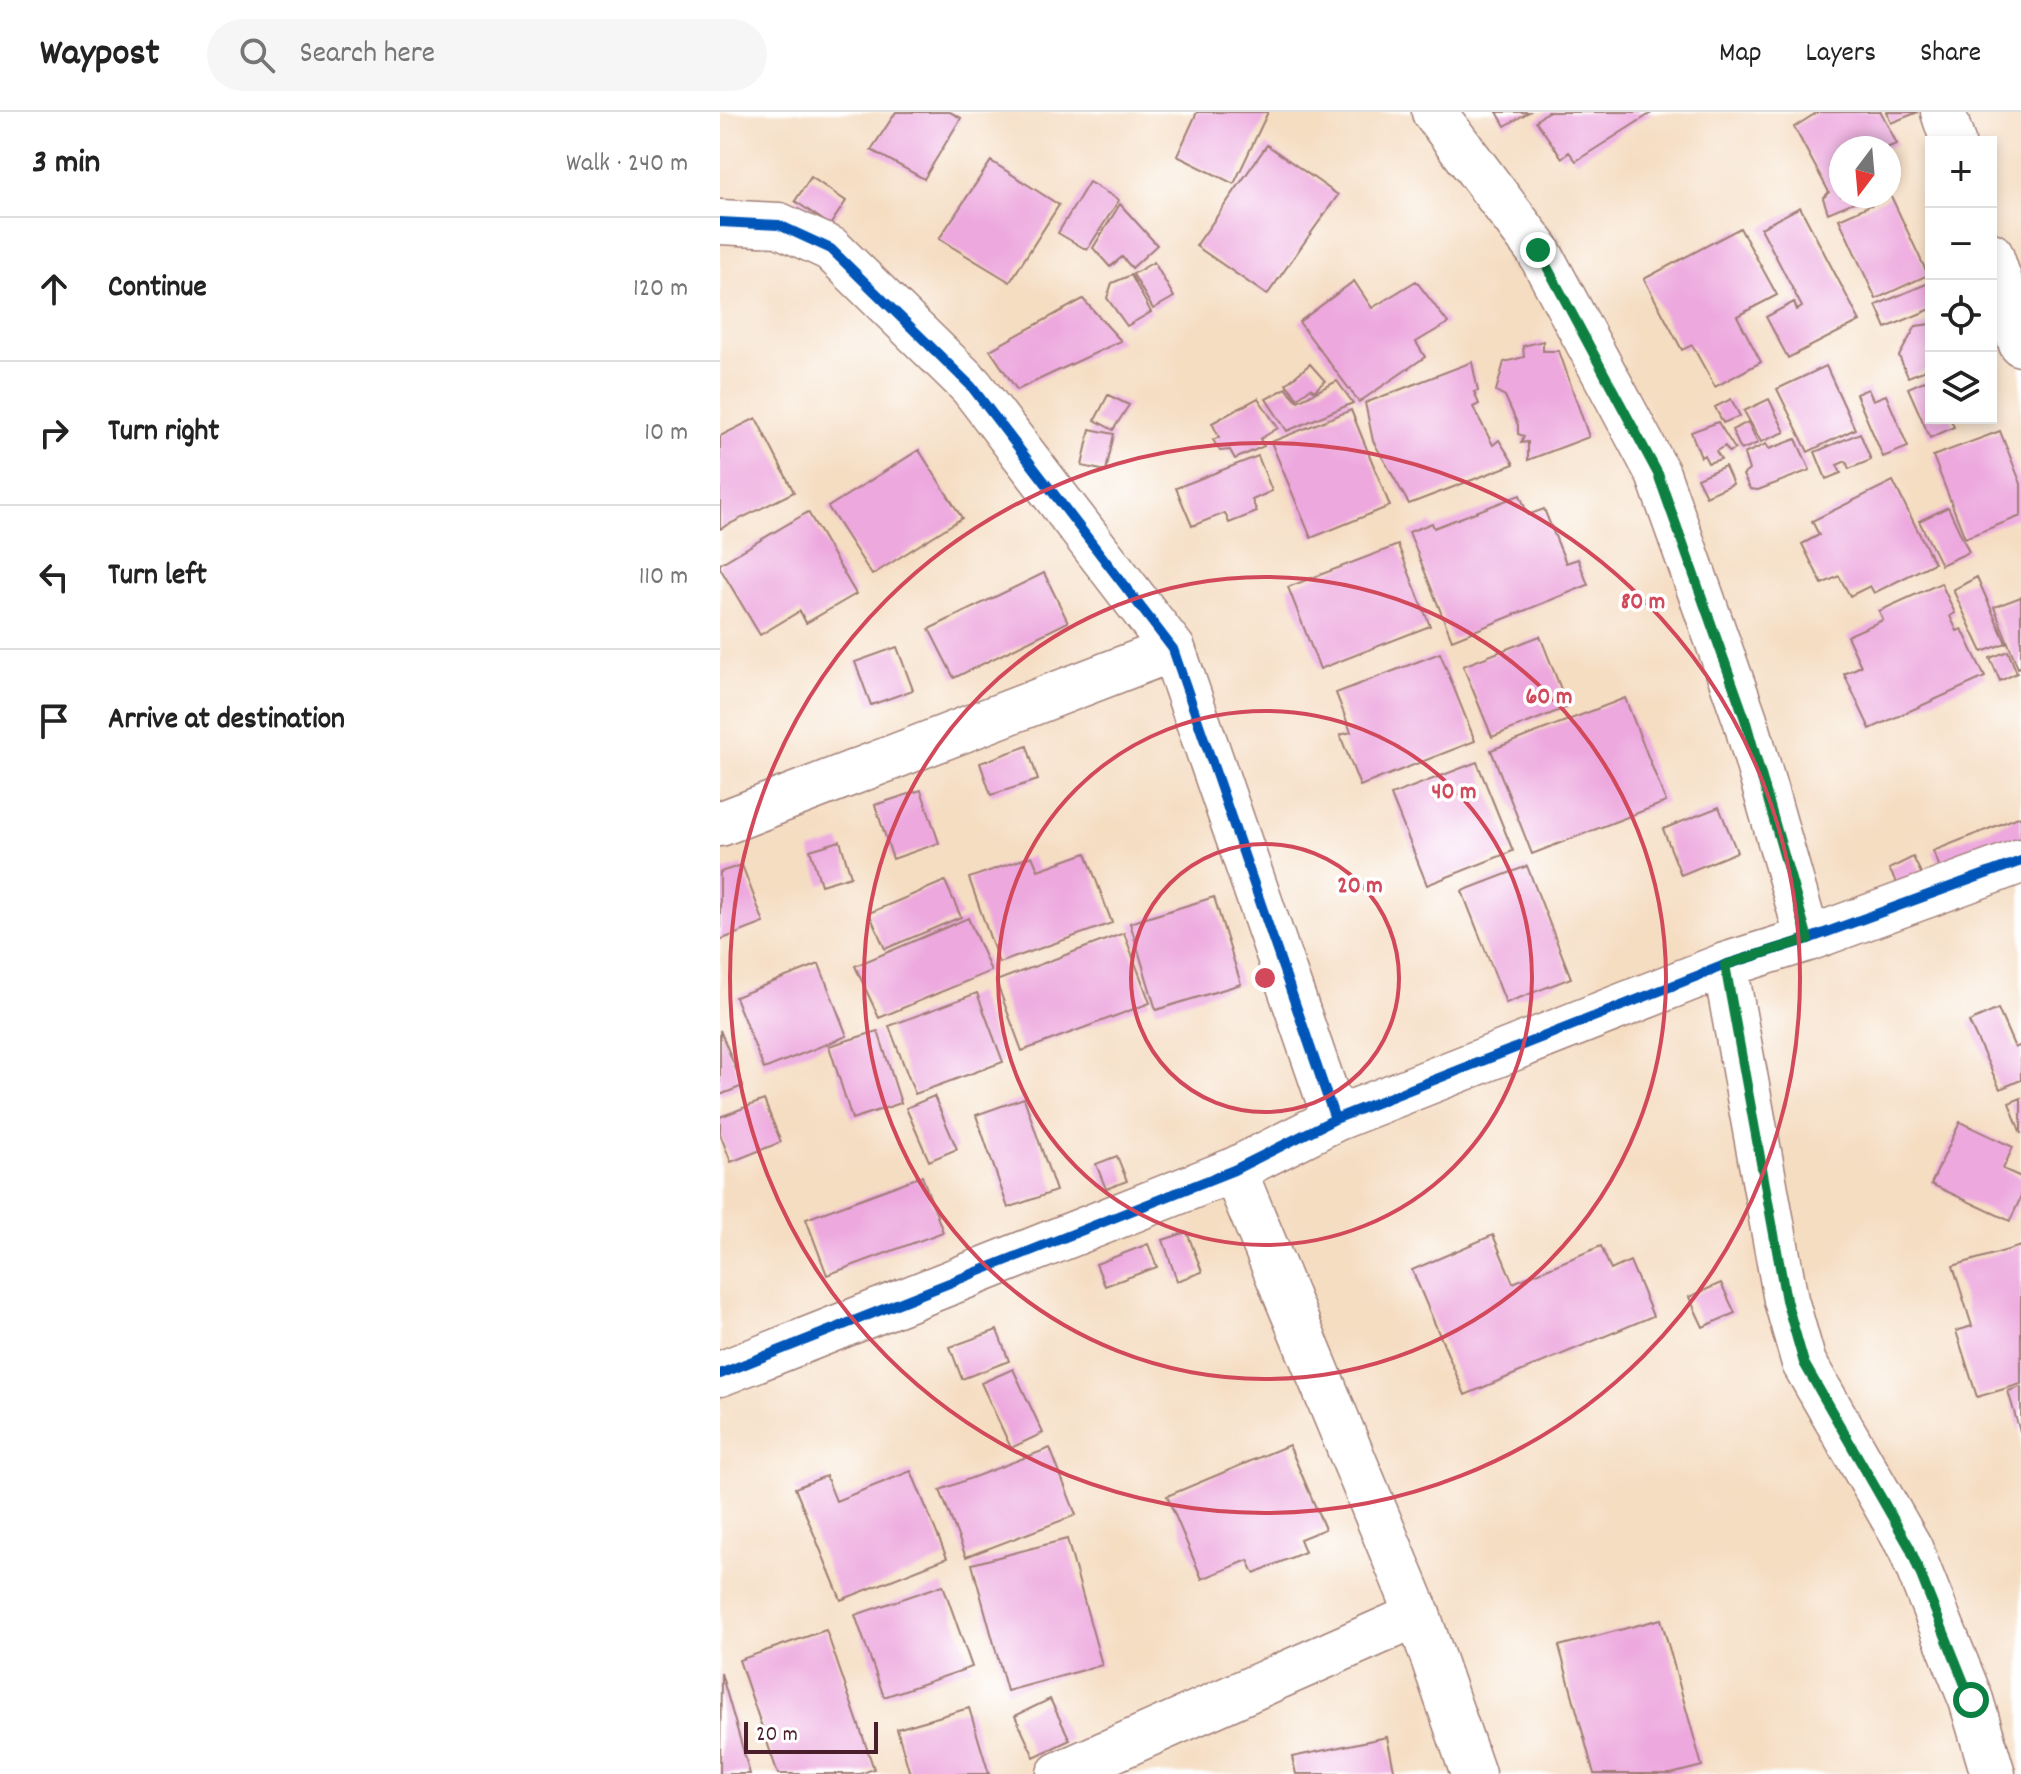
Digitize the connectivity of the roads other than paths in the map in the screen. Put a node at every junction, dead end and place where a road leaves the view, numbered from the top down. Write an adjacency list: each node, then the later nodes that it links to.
1 (1434, 112): 10 (street)
2 (1943, 112): 3 (street)
3 (1951, 136)
4 (720, 222): 7 (street)
5 (1997, 273): 6 (street)
6 (2021, 344)
7 (1173, 649): 8 (street); 12 (street)
8 (720, 824)
9 (2021, 861): 10 (street)
10 (1808, 939): 11 (street)
11 (1725, 965): 12 (street); 18 (street)
12 (1335, 1119): 13 (street)
13 (1234, 1170): 14 (street); 15 (street)
14 (720, 1374)
15 (1418, 1615): 16 (street); 17 (street)
16 (1059, 1774)
17 (1473, 1774)
18 (1993, 1774)

